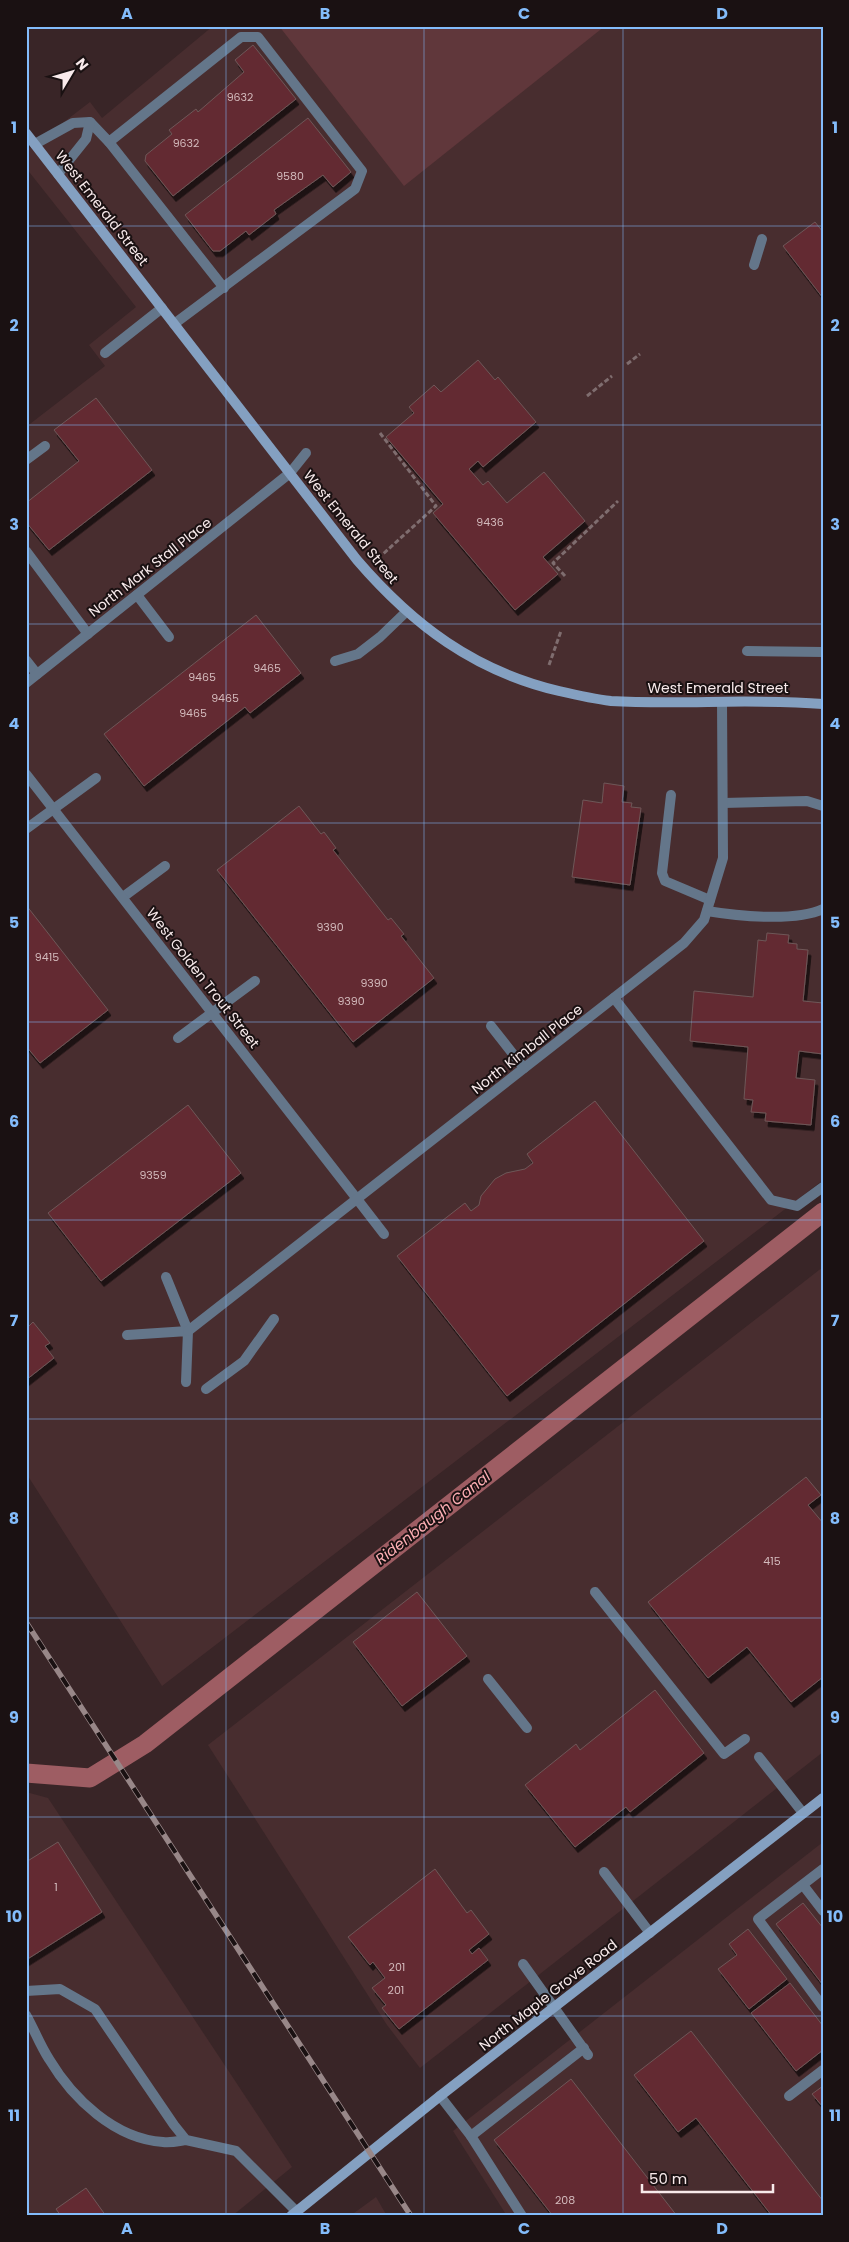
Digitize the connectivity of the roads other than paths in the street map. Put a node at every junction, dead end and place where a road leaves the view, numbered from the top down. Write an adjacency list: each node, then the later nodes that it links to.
1 (90, 122): 3 (street); 4 (street); 5 (street)
2 (26, 133): 4 (main road, West Emerald Street)
3 (109, 142): 8 (street); 8 (street)
4 (35, 144): 5 (main road, West Emerald Street)
5 (58, 174): 9 (main road, West Emerald Street)
6 (762, 239): 7 (street)
7 (754, 265)
8 (224, 288): 10 (street)
9 (162, 308): 10 (main road, West Emerald Street); 11 (street)
10 (174, 324): 15 (main road, West Emerald Street)
11 (106, 353)
12 (45, 446): 14 (street)
13 (306, 453): 15 (street, North Mark Stall Place)
14 (26, 460)
15 (290, 473): 17 (street, North Mark Stall Place); 18 (main road, West Emerald Street)
16 (26, 550): 19 (street)
17 (137, 595): 19 (street, North Mark Stall Place); 20 (street)
18 (406, 612): 24 (street); 27 (main road, West Emerald Street)
19 (88, 634): 25 (street, North Mark Stall Place)
20 (169, 637)
21 (747, 651): 22 (street)
22 (823, 652)
23 (26, 660): 25 (street)
24 (335, 661)
25 (37, 674): 26 (street, North Mark Stall Place)
26 (26, 683)
27 (722, 702): 28 (main road, West Emerald Street); 32 (street, North Kimball Place)
28 (823, 704)
29 (26, 774): 34 (street, West Golden Trout Street)
30 (96, 778): 34 (street)
31 (671, 795): 38 (street)
32 (722, 803): 33 (street); 38 (street, North Kimball Place)
33 (823, 806)
34 (54, 809): 35 (street); 37 (street, West Golden Trout Street)
35 (26, 829)
36 (166, 866): 37 (street)
37 (122, 898): 43 (street, West Golden Trout Street)
38 (710, 900): 40 (street, North Kimball Place)
39 (823, 909): 40 (street)
40 (706, 911): 42 (street, North Kimball Place)
41 (255, 981): 43 (street)
42 (614, 998): 46 (street, North Kimball Place); 47 (street)
43 (212, 1013): 45 (street); 48 (street, West Golden Trout Street)
44 (491, 1026): 46 (street)
45 (178, 1038)
46 (524, 1068): 48 (street, North Kimball Place)
47 (823, 1187)
48 (357, 1199): 49 (street, West Golden Trout Street); 52 (street, North Kimball Place)
49 (384, 1234)
50 (166, 1276): 52 (street)
51 (274, 1319): 55 (street)
52 (188, 1331): 53 (street); 54 (street)
53 (127, 1336)
54 (186, 1382)
55 (206, 1389)
56 (595, 1592): 59 (street)
57 (488, 1679): 58 (street)
58 (527, 1728)
59 (745, 1738)
60 (759, 1757): 62 (street)
61 (823, 1798): 62 (main road, North Maple Grove Road)
62 (803, 1814): 67 (main road, North Maple Grove Road)
63 (823, 1869): 65 (street)
64 (604, 1872): 67 (street)
65 (803, 1885): 66 (street); 70 (street)
66 (823, 1911)
67 (650, 1933): 71 (main road, North Maple Grove Road)
68 (523, 1964): 71 (street)
69 (26, 1991): 77 (street)
70 (823, 2007)
71 (554, 2008): 74 (main road, North Maple Grove Road); 76 (street)
72 (26, 2015): 77 (street)
73 (823, 2070): 75 (street)
74 (440, 2096): 76 (street); 78 (main road, North Maple Grove Road)
75 (789, 2096)
76 (471, 2136): 79 (street)
77 (186, 2140): 78 (street)
78 (294, 2214)
79 (522, 2216)

